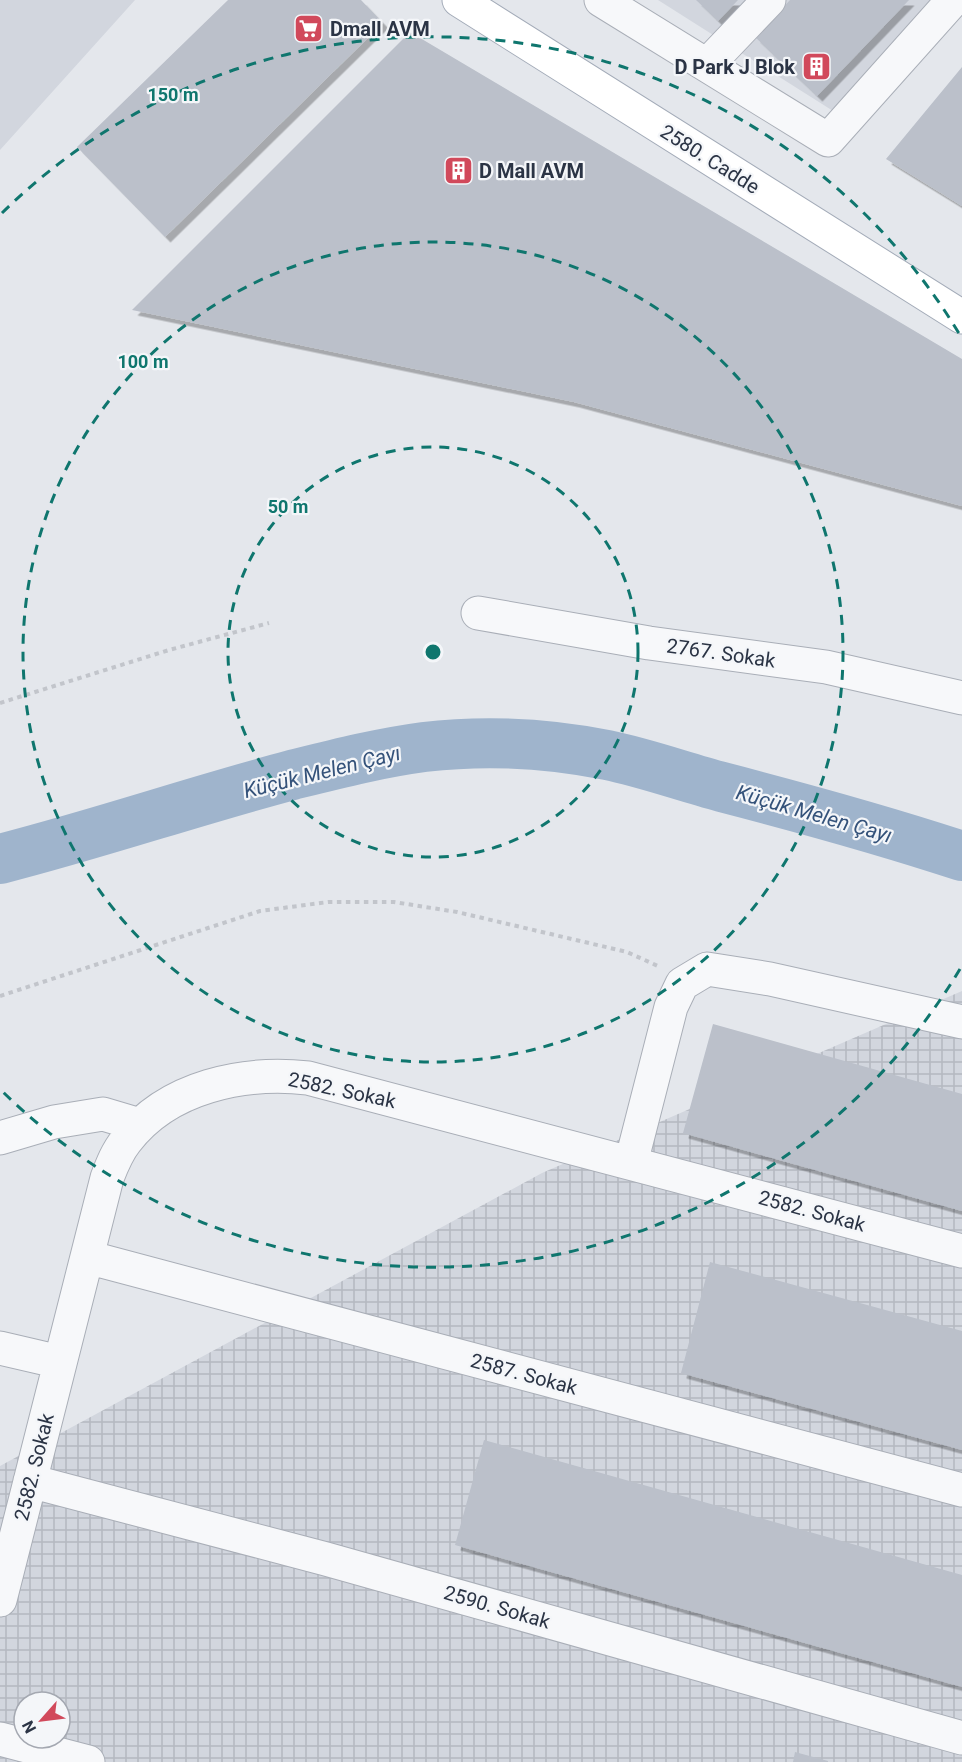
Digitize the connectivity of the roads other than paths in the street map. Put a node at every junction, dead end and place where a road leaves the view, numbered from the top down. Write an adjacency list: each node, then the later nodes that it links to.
1 (459, 0): 6 (main road, 2580. Cadde)
2 (601, 0): 5 (street)
3 (769, 0): 5 (street)
4 (953, 0): 5 (street)
5 (707, 65)
6 (962, 317)
7 (478, 613): 8 (street, 2767. Sokak)
8 (962, 698)
9 (962, 1022): 12 (street)
10 (140, 1125): 11 (street); 12 (street, 2582. Sokak); 14 (street, 2582. Sokak)
11 (0, 1138)
12 (631, 1163): 13 (street, 2582. Sokak)
13 (962, 1251)
14 (87, 1257): 16 (street, 2582. Sokak); 18 (street, 2587. Sokak)
15 (0, 1348): 16 (street)
16 (60, 1362): 17 (street, 2582. Sokak)
17 (30, 1481): 19 (street, 2582. Sokak); 21 (street, 2590. Sokak)
18 (962, 1490)
19 (6, 1552): 20 (street, 2582. Sokak)
20 (0, 1600)
21 (962, 1738)
22 (0, 1740): 23 (street)
23 (88, 1762)

